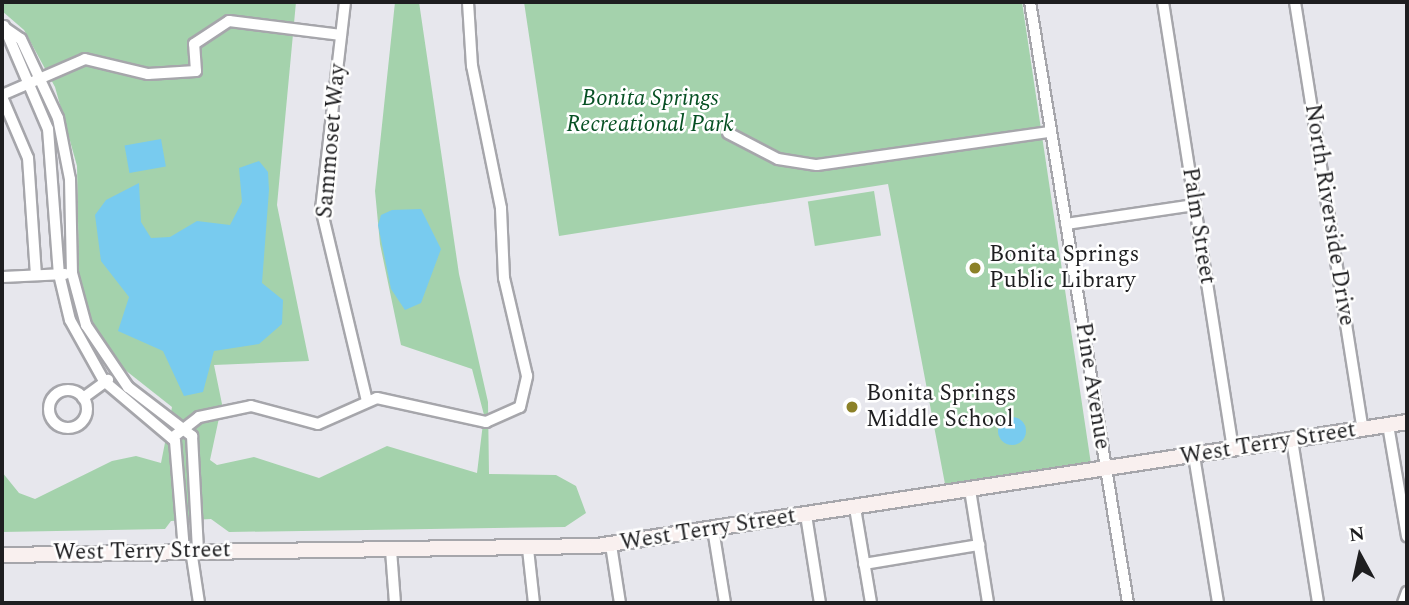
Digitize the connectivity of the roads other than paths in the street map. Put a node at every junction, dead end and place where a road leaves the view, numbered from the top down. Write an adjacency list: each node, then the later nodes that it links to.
1 (345, 2): 7 (street, Sammoset Way)
2 (468, 2): 22 (street)
3 (1030, 2): 11 (street, Pine Avenue)
4 (1163, 2): 13 (street, Palm Street)
5 (1295, 2): 26 (street, North Riverside Drive)
6 (4, 26): 8 (street); 9 (street)
7 (341, 35): 8 (street); 22 (street, Sammoset Way)
8 (43, 76): 9 (street); 17 (street)
9 (31, 81): 10 (street); 16 (street)
10 (2, 96): 15 (street)
11 (1050, 132): 12 (street); 14 (street, Pine Avenue)
12 (728, 133)
13 (1195, 205): 14 (street); 29 (street, Palm Street)
14 (1066, 225): 31 (street, Pine Avenue)
15 (36, 274): 16 (street); 18 (street)
16 (59, 274): 17 (street); 20 (street)
17 (72, 275): 19 (street)
18 (2, 277)
19 (117, 375): 20 (street); 25 (street)
20 (105, 383): 21 (street); 27 (street)
21 (83, 398)
22 (367, 401): 25 (street)
23 (1407, 422): 24 (street, West Terry Street)
24 (1388, 425): 26 (street, West Terry Street); 36 (street)
25 (183, 426): 27 (street); 40 (street)
26 (1363, 429): 28 (street, West Terry Street)
27 (172, 438): 40 (street)
28 (1292, 440): 29 (street, West Terry Street); 55 (street)
29 (1233, 449): 30 (street, West Terry Street)
30 (1194, 456): 31 (street, West Terry Street); 54 (street)
31 (1106, 469): 32 (street, West Terry Street); 53 (street, Pine Avenue)
32 (970, 490): 33 (street, West Terry Street); 38 (street)
33 (855, 508): 34 (street, West Terry Street); 43 (street)
34 (806, 515): 35 (street, West Terry Street); 50 (street)
35 (713, 529): 37 (street, West Terry Street); 49 (street)
36 (1407, 536)
37 (611, 545): 39 (street, West Terry Street); 48 (street)
38 (979, 545): 43 (street); 52 (street)
39 (528, 549): 41 (street, West Terry Street); 47 (street)
40 (191, 550): 41 (street, West Terry Street); 42 (street, West Terry Street); 45 (street)
41 (391, 550): 46 (street)
42 (2, 555)
43 (864, 564): 51 (street)
44 (1407, 592): 56 (street)
45 (199, 603)
46 (395, 603)
47 (534, 603)
48 (620, 603)
49 (725, 603)
50 (820, 603)
51 (871, 603)
52 (988, 603)
53 (1128, 603)
54 (1218, 603)
55 (1318, 603)
56 (1403, 603)

